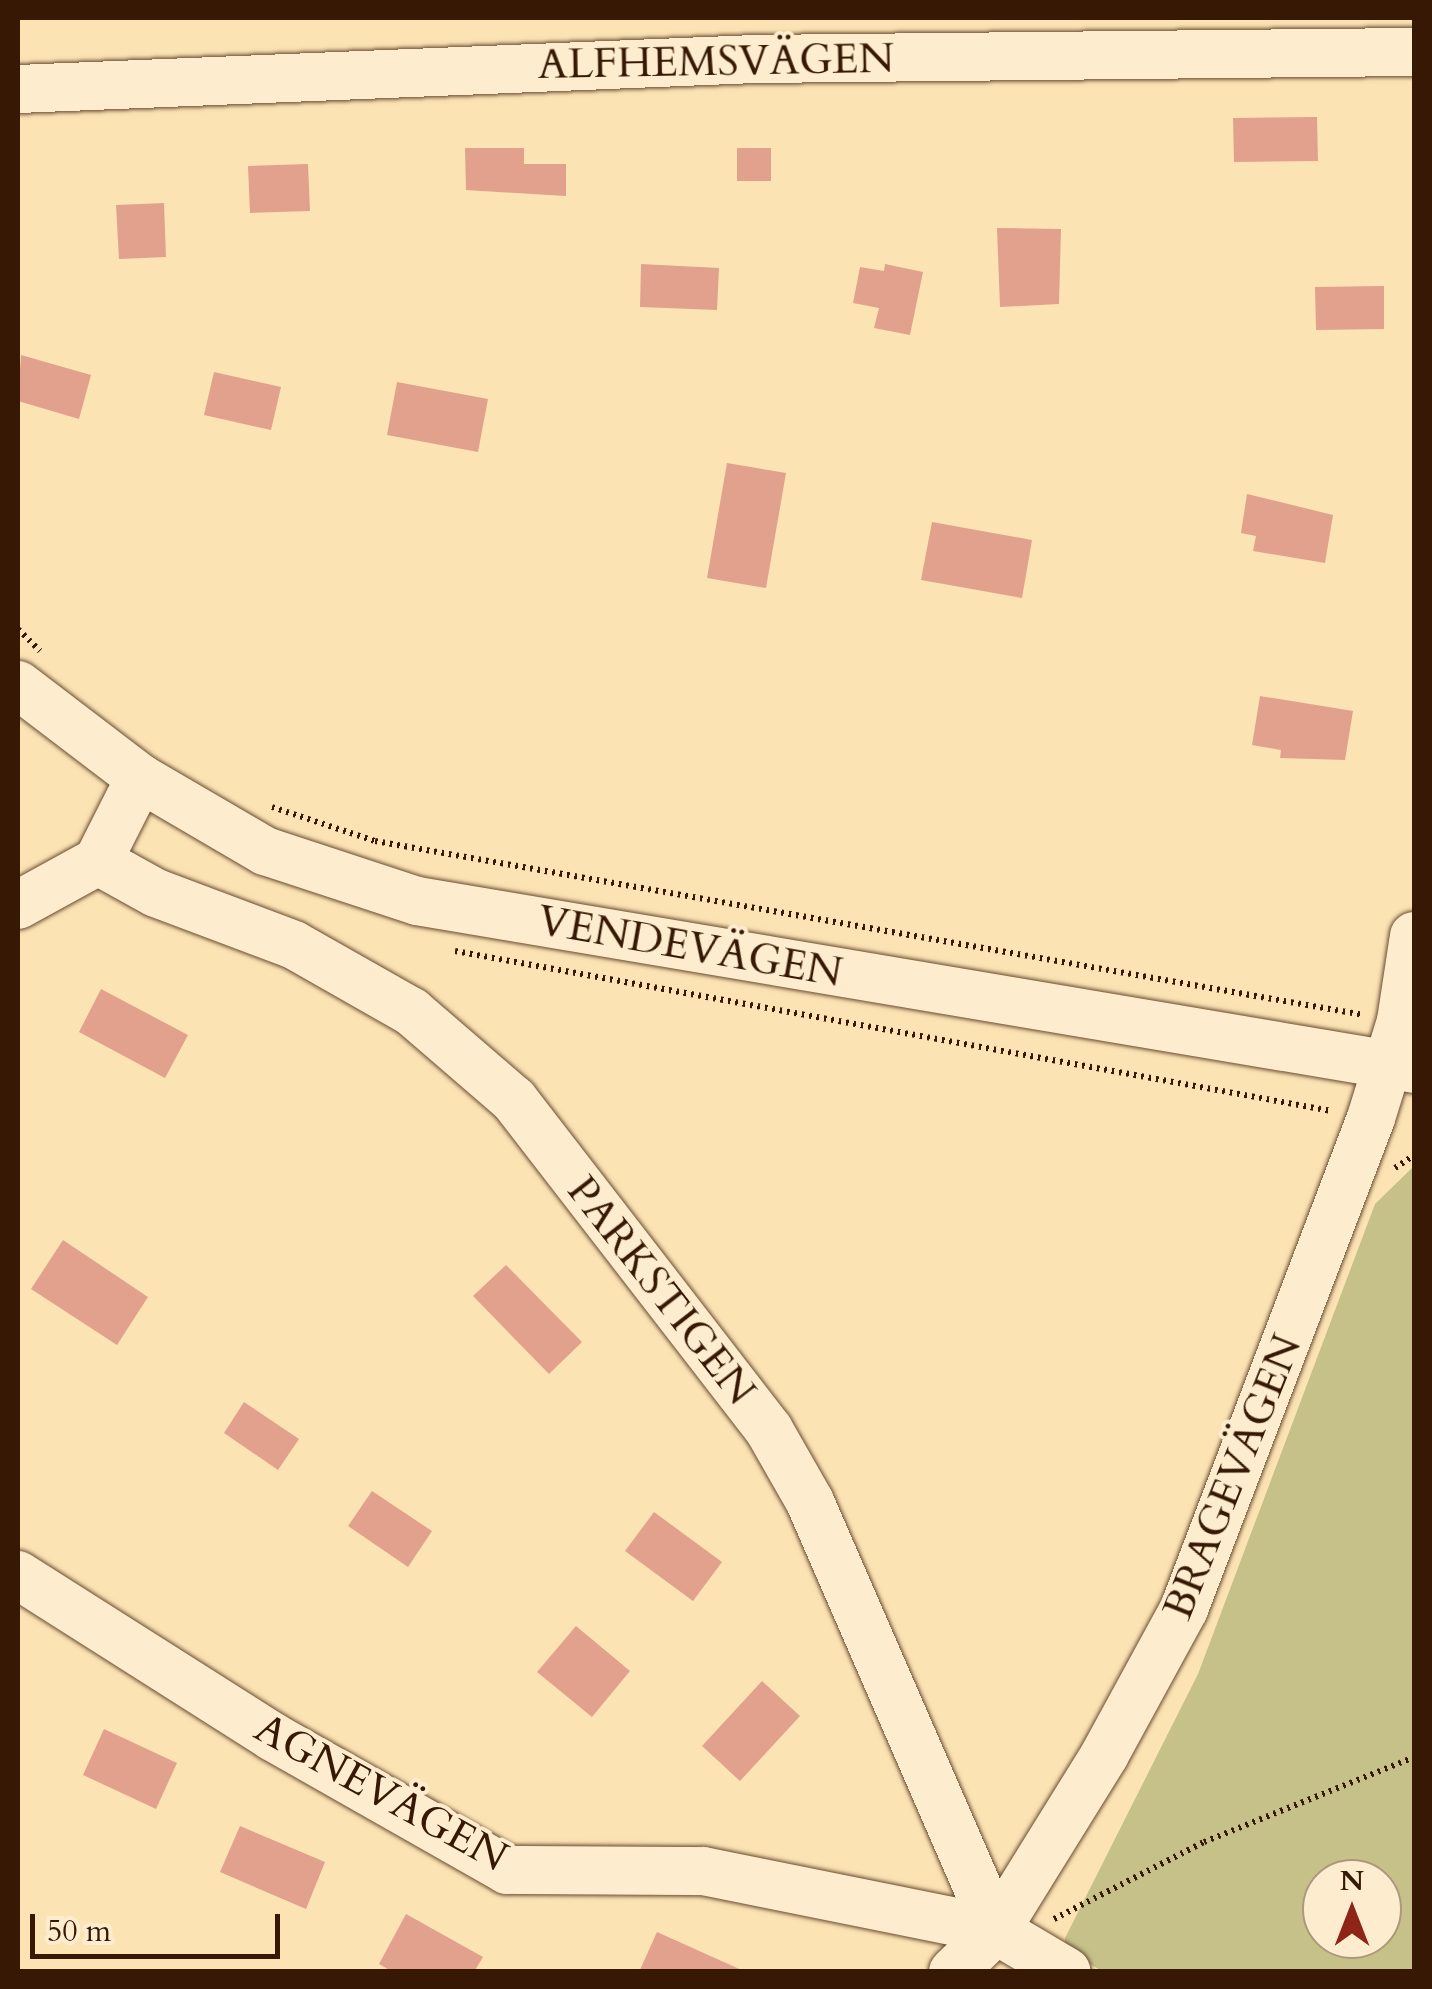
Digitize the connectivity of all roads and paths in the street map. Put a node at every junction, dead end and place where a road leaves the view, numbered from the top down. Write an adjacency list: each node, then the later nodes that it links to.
1 (1414, 52): 2 (street, ALFHEMSVÄGEN)
2 (18, 88)
3 (18, 629): 4 (path)
4 (31, 670): 5 (street, VENDEVÄGEN)
5 (140, 778): 7 (street); 10 (street, VENDEVÄGEN)
6 (269, 806): 10 (path)
7 (98, 861): 8 (street); 14 (street, PARKSTIGEN)
8 (18, 906)
9 (1414, 936): 10 (street, BRAGEVÄGEN)
10 (1402, 1052): 14 (street, BRAGEVÄGEN)
11 (18, 1575): 14 (street, AGNEVÄGEN)
12 (1414, 1757): 13 (path)
13 (1054, 1919)
14 (996, 1930): 15 (street, BRAGEVÄGEN); 16 (street, AGNEVÄGEN)
15 (953, 1972)
16 (1068, 1972)

